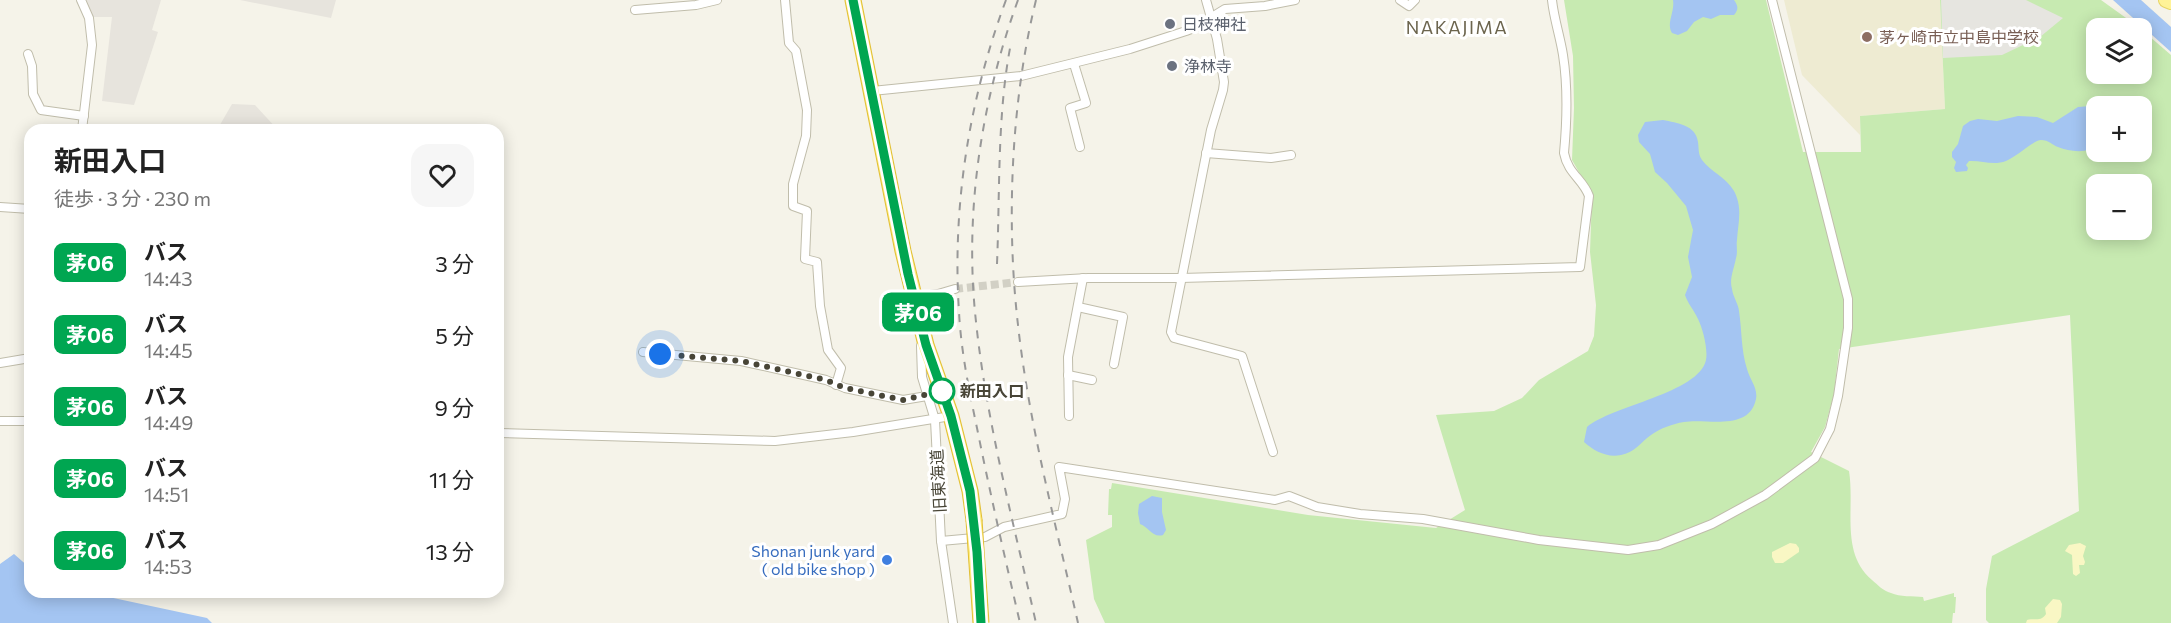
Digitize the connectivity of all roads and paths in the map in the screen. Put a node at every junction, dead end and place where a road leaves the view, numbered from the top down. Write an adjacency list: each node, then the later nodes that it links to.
1 (81, 0): 18 (street)
2 (717, 0): 13 (street)
3 (785, 0): 38 (street)
4 (854, 0): 17 (highway)
5 (1206, 0): 14 (street)
6 (1295, 0): 14 (street)
7 (1400, 0): 8 (street)
8 (1415, 0)
9 (1552, 0): 26 (street)
10 (1772, 0): 47 (street)
11 (2166, 0): 12 (main road)
12 (2171, 2)
13 (635, 10)
14 (1212, 17): 16 (street); 21 (street)
15 (28, 54): 18 (street)
16 (1074, 64): 17 (street); 20 (street)
17 (872, 91): 29 (highway)
18 (84, 116): 19 (street)
19 (83, 124)
20 (1080, 147)
21 (1206, 153): 22 (street); 26 (street)
22 (1291, 155)
23 (0, 207): 24 (street)
24 (24, 208)
25 (1083, 278): 26 (street); 27 (street); 30 (street)
26 (1181, 278): 46 (street)
27 (1018, 282)
28 (955, 289): 29 (street)
29 (914, 297): 31 (highway)
30 (1078, 307): 35 (street); 36 (street)
31 (926, 345): 39 (street, 旧東海道); 40 (highway)
32 (643, 352): 38 (street)
33 (24, 359): 34 (street)
34 (0, 363)
35 (1114, 364)
36 (1068, 375): 37 (street); 41 (street)
37 (1092, 381)
38 (836, 385): 39 (street)
39 (927, 396): 42 (street, 旧東海道)
40 (951, 416): 42 (street); 49 (highway, bridge)
41 (1069, 416)
42 (935, 420): 45 (street); 47 (street, 旧東海道)
43 (0, 421): 44 (street)
44 (24, 421)
45 (504, 433)
46 (1273, 452)
47 (941, 541): 48 (street, 旧東海道)
48 (952, 623)
49 (981, 623)

